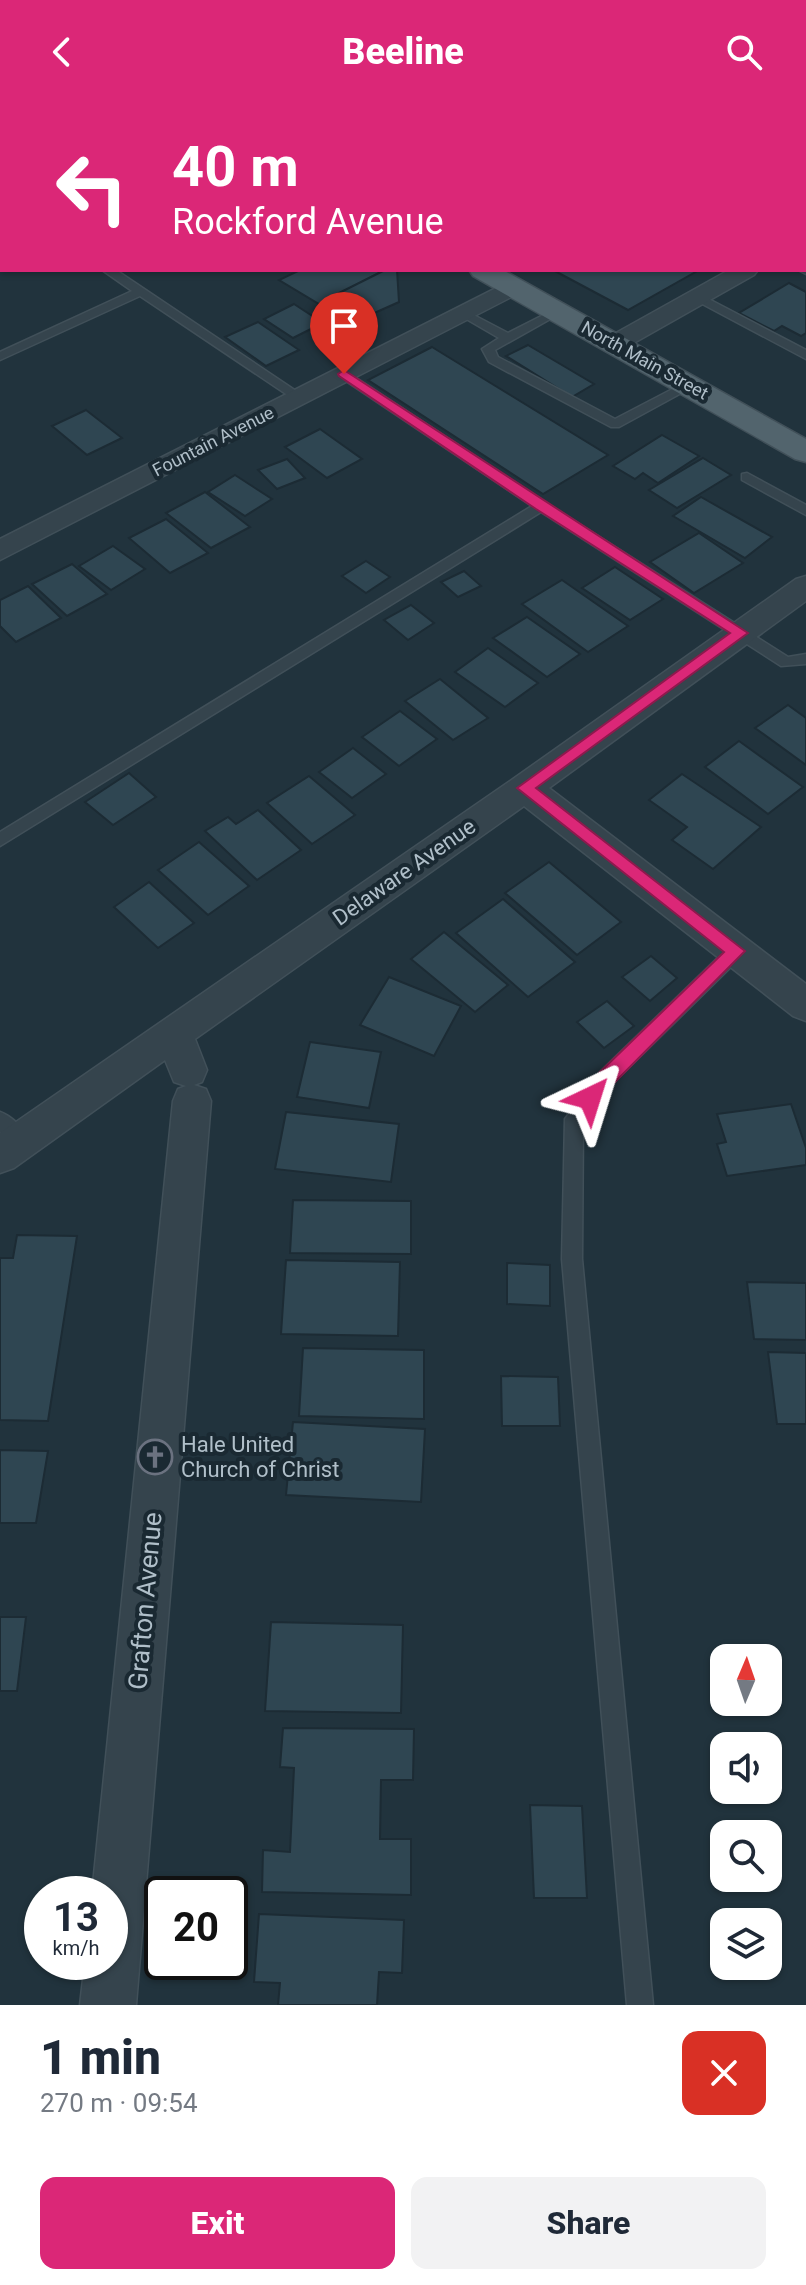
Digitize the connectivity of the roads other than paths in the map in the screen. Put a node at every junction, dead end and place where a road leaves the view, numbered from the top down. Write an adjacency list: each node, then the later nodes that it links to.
1 (111, 272): 5 (lane)
2 (486, 272): 4 (main road, North Main Street)
3 (742, 272): 6 (street)
4 (512, 287): 7 (main road, North Main Street); 8 (street, Fountain Avenue)
5 (140, 292): 12 (lane); 15 (lane)
6 (697, 297): 10 (street); 11 (lane)
7 (557, 311): 9 (lane); 10 (main road, North Main Street)
8 (462, 313): 9 (lane); 13 (street, Fountain Avenue)
9 (508, 338): 14 (lane)
10 (616, 343): 14 (main road, North Main Street)
11 (806, 355)
12 (0, 356)
13 (344, 374): 15 (street, Fountain Avenue); 18 (lane)
14 (690, 385): 16 (main road, North Main Street)
15 (299, 397): 20 (street, Fountain Avenue)
16 (806, 452)
17 (747, 477): 19 (lane)
18 (541, 506): 22 (lane); 25 (lane)
19 (806, 511)
20 (0, 551)
21 (806, 586): 22 (street, Delaware Avenue)
22 (740, 633): 23 (lane); 24 (street, Delaware Avenue)
23 (806, 659)
24 (525, 788): 26 (street); 28 (street, Delaware Avenue)
25 (0, 840)
26 (736, 951): 27 (street); 31 (lane)
27 (806, 1005)
28 (174, 1034): 29 (street, Delaware Avenue); 30 (street, Grafton Avenue)
29 (7, 1138)
30 (108, 2005)
31 (640, 2005)

